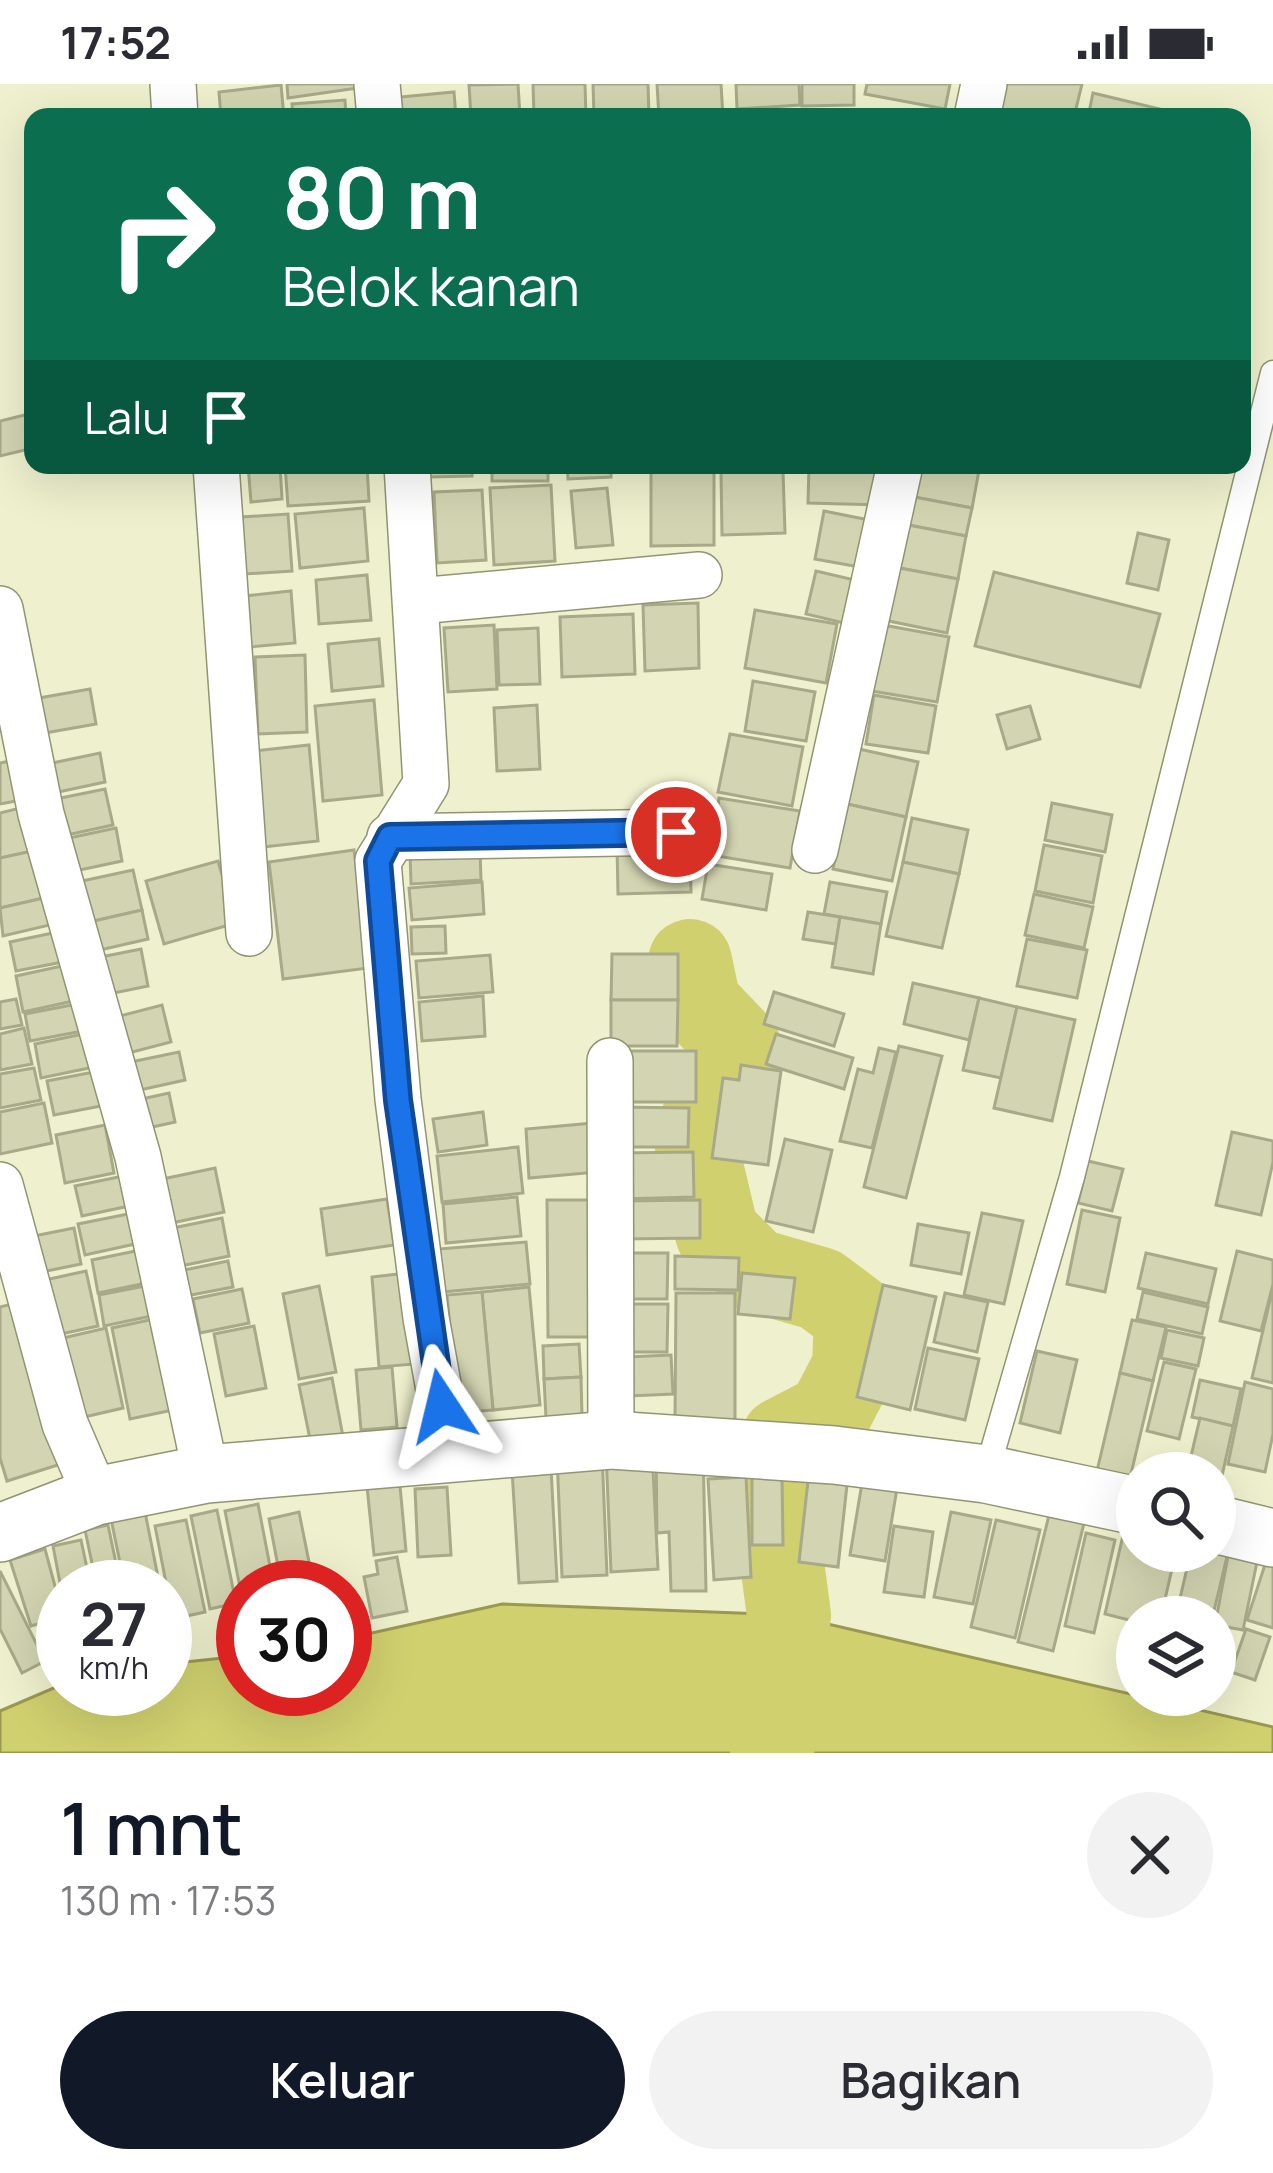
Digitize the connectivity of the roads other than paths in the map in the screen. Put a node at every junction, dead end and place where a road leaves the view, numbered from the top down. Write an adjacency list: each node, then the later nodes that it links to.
1 (1273, 373): 2 (lane)
2 (1251, 461)
3 (216, 474): 13 (street)
4 (408, 474): 8 (street)
5 (898, 474): 12 (street)
6 (1248, 474): 19 (lane)
7 (699, 575): 8 (street)
8 (418, 602): 11 (street)
9 (0, 609): 18 (street)
10 (676, 832): 11 (street)
11 (390, 837): 17 (street)
12 (814, 850)
13 (249, 933)
14 (610, 1061): 16 (street)
15 (0, 1185): 20 (street)
16 (610, 1440): 17 (street); 19 (street)
17 (450, 1450): 18 (street)
18 (206, 1474): 20 (street)
19 (986, 1474): 21 (street)
20 (96, 1496): 23 (street)
21 (1116, 1502)
22 (1236, 1529): 24 (street)
23 (0, 1533)
24 (1273, 1538)

